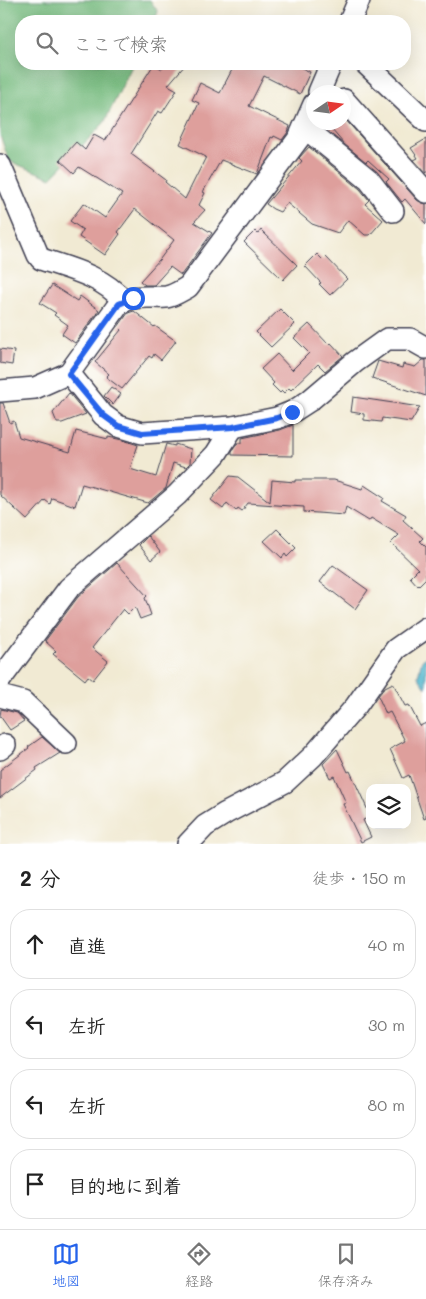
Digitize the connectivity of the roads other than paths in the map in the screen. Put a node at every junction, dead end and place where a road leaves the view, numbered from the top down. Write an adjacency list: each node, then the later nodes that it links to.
1 (359, 0): 2 (street)
2 (353, 15)
3 (330, 70): 5 (street)
4 (372, 70): 7 (street)
5 (326, 85)
6 (351, 108): 11 (street)
7 (426, 121)
8 (306, 122): 9 (street)
9 (304, 127): 12 (street); 13 (street)
10 (0, 165): 13 (street)
11 (426, 192)
12 (393, 211)
13 (124, 301): 15 (street)
14 (426, 348): 17 (street)
15 (69, 374): 16 (street); 17 (street)
16 (0, 391)
17 (233, 427): 19 (street)
18 (426, 628): 22 (street)
19 (0, 680)
20 (0, 696): 21 (street)
21 (66, 743)
22 (188, 844)

